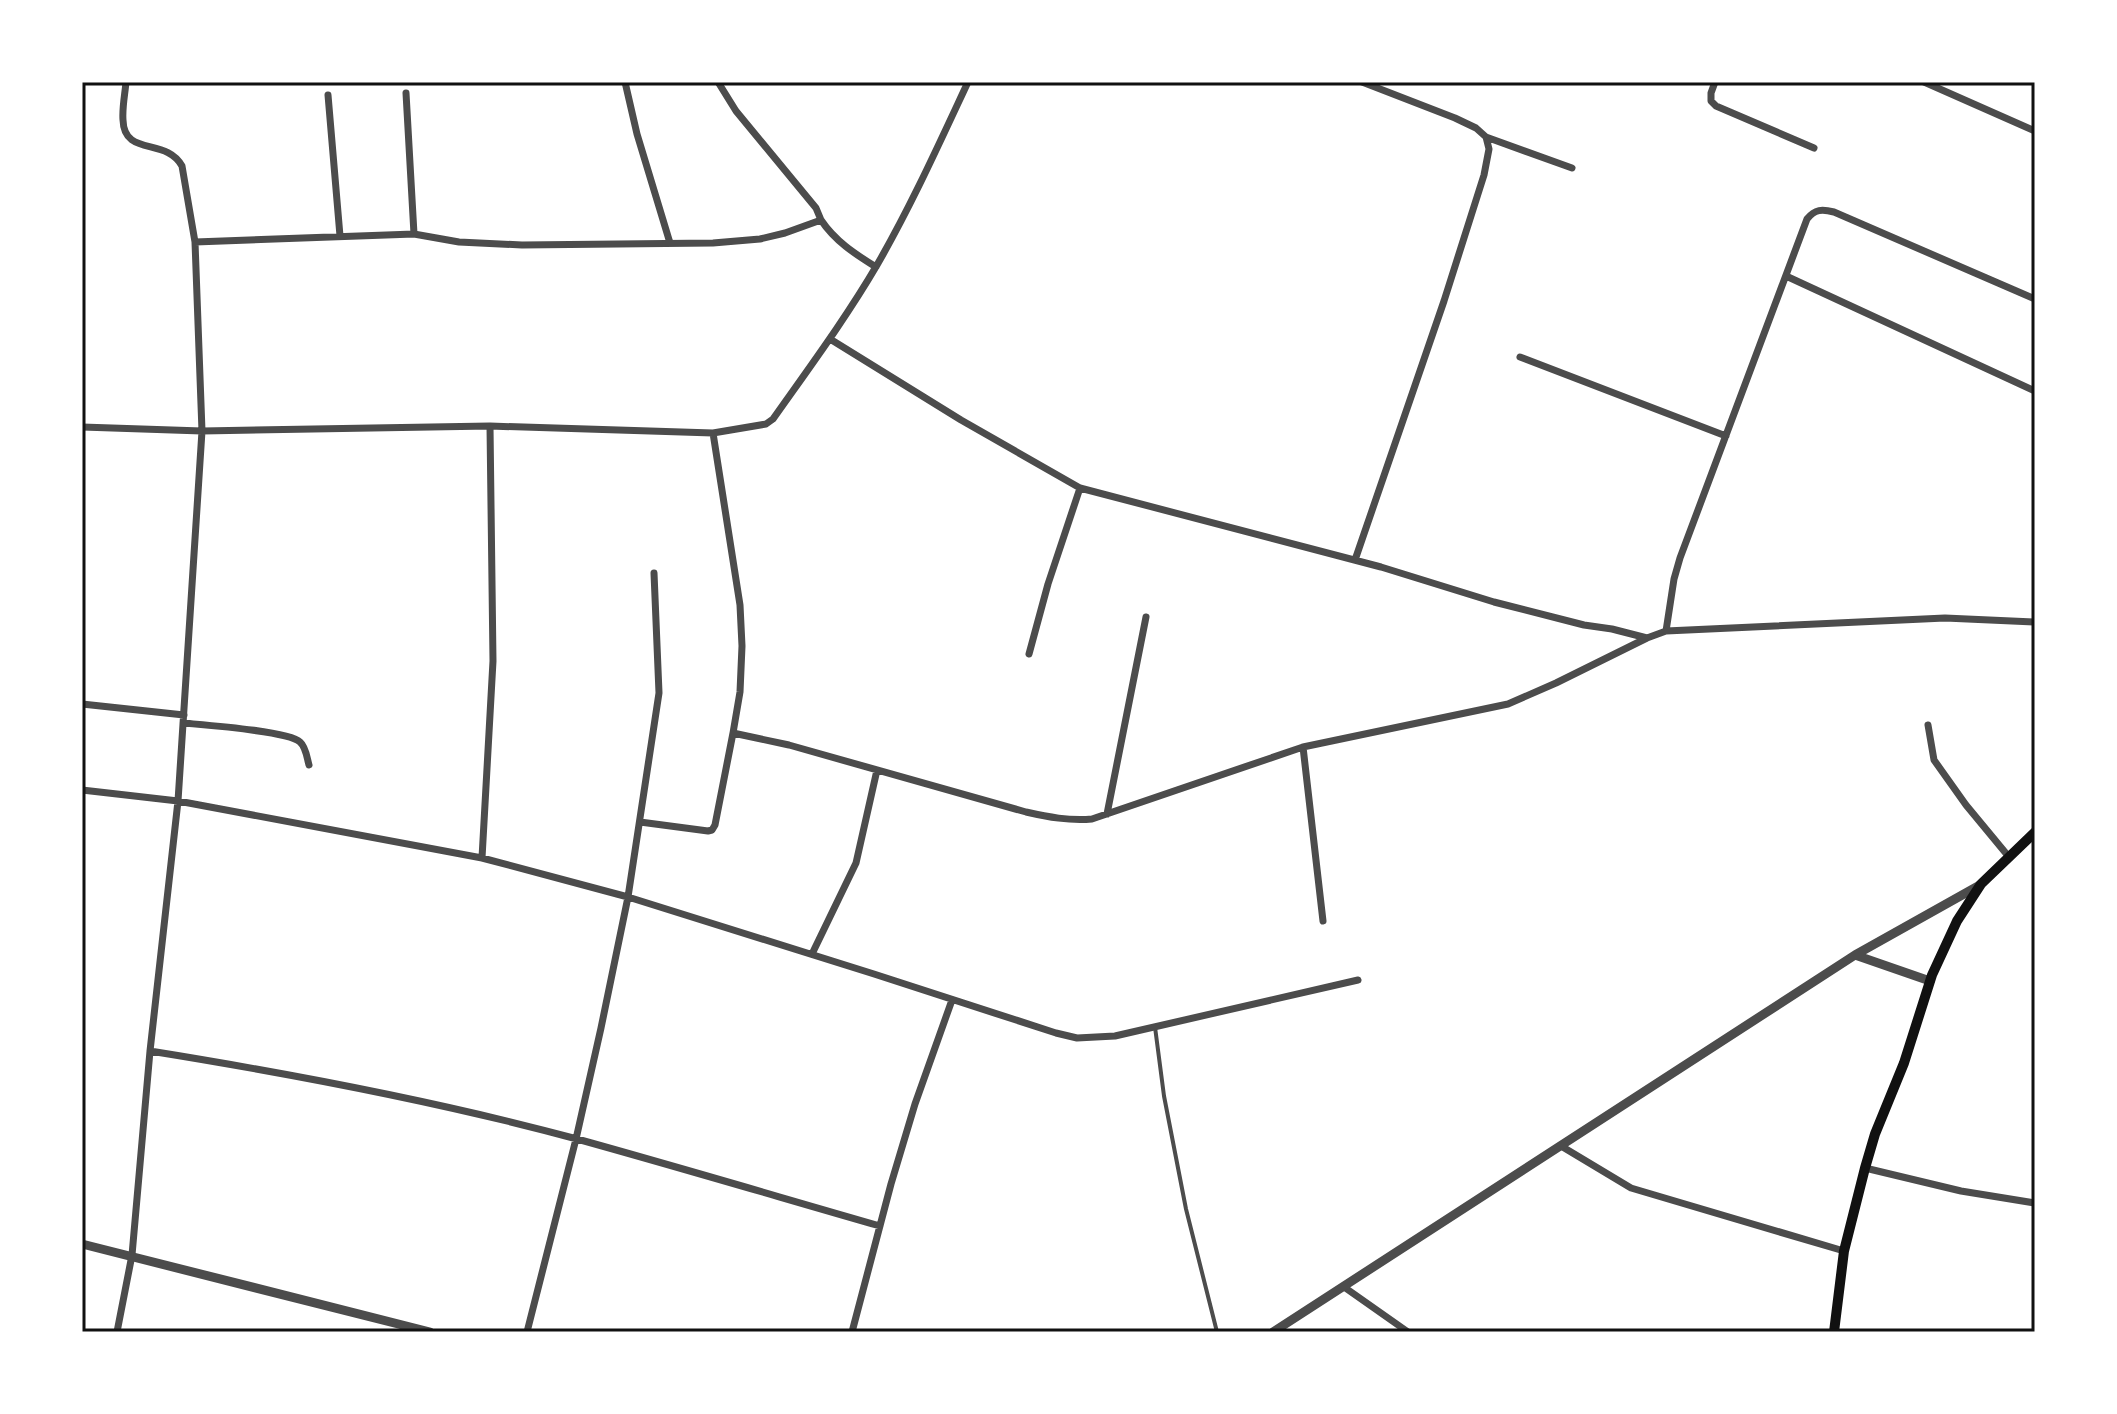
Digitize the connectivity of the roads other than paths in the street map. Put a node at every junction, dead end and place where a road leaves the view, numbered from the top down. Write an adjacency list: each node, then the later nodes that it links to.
1 (126, 82): 17 (street)
2 (625, 82): 18 (street)
3 (718, 82): 14 (street)
4 (968, 82): 19 (street)
5 (1362, 82): 11 (street)
6 (1715, 82): 12 (street)
7 (1924, 82): 10 (street)
8 (406, 93): 15 (street)
9 (328, 95): 16 (street)
10 (2035, 131)
11 (1486, 137): 13 (street); 31 (street)
12 (1814, 148)
13 (1572, 168)
14 (821, 220): 18 (street); 19 (street)
15 (414, 234): 16 (street); 18 (street)
16 (340, 236): 17 (street)
17 (195, 242): 27 (street)
18 (670, 243)
19 (876, 267): 22 (street)
20 (1786, 276): 21 (street); 24 (street); 29 (street)
21 (2035, 299)
22 (830, 339): 28 (street); 30 (street)
23 (1520, 357): 29 (street)
24 (2035, 391)
25 (490, 426): 27 (street); 28 (street); 51 (street)
26 (82, 427): 27 (street)
27 (202, 431): 39 (street)
28 (713, 433): 41 (street)
29 (1726, 436): 35 (street)
30 (1080, 488): 31 (street); 37 (street)
31 (1355, 560): 36 (street)
32 (654, 573): 48 (street)
33 (1146, 617): 47 (street)
34 (2035, 622): 35 (street)
35 (1666, 631): 36 (street)
36 (1647, 638): 42 (street)
37 (1029, 654)
38 (82, 704): 39 (street)
39 (183, 719): 43 (street); 46 (street)
40 (1928, 725): 50 (street)
41 (733, 733): 44 (street); 48 (street)
42 (1303, 747): 47 (street); 54 (street)
43 (309, 765)
44 (877, 770): 47 (street); 55 (street)
45 (82, 790): 46 (street)
46 (178, 801): 51 (street); 61 (street)
47 (1107, 814)
48 (640, 822): 53 (street)
49 (2035, 832): 50 (main road)
50 (2009, 857): 52 (main road)
51 (482, 858): 53 (street)
52 (1981, 884): 56 (street); 58 (main road)
53 (628, 897): 55 (street); 62 (street)
54 (1323, 921)
55 (812, 954): 59 (street)
56 (1855, 955): 58 (street); 63 (street)
57 (1358, 980): 60 (street)
58 (1930, 981): 64 (main road)
59 (952, 1000): 60 (street); 66 (street)
60 (1155, 1027): 75 (lane)
61 (150, 1051): 62 (street); 69 (street)
62 (576, 1139): 66 (street); 73 (street)
63 (1561, 1146): 68 (street); 70 (street)
64 (1865, 1168): 65 (street); 68 (main road)
65 (2035, 1203)
66 (880, 1226): 74 (street)
67 (82, 1244): 69 (street)
68 (1844, 1251): 78 (main road)
69 (132, 1255): 71 (street); 72 (street)
70 (1344, 1287): 76 (street); 77 (street)
71 (117, 1332)
72 (430, 1332)
73 (527, 1332)
74 (852, 1332)
75 (1217, 1332)
76 (1273, 1332)
77 (1408, 1332)
78 (1834, 1332)

